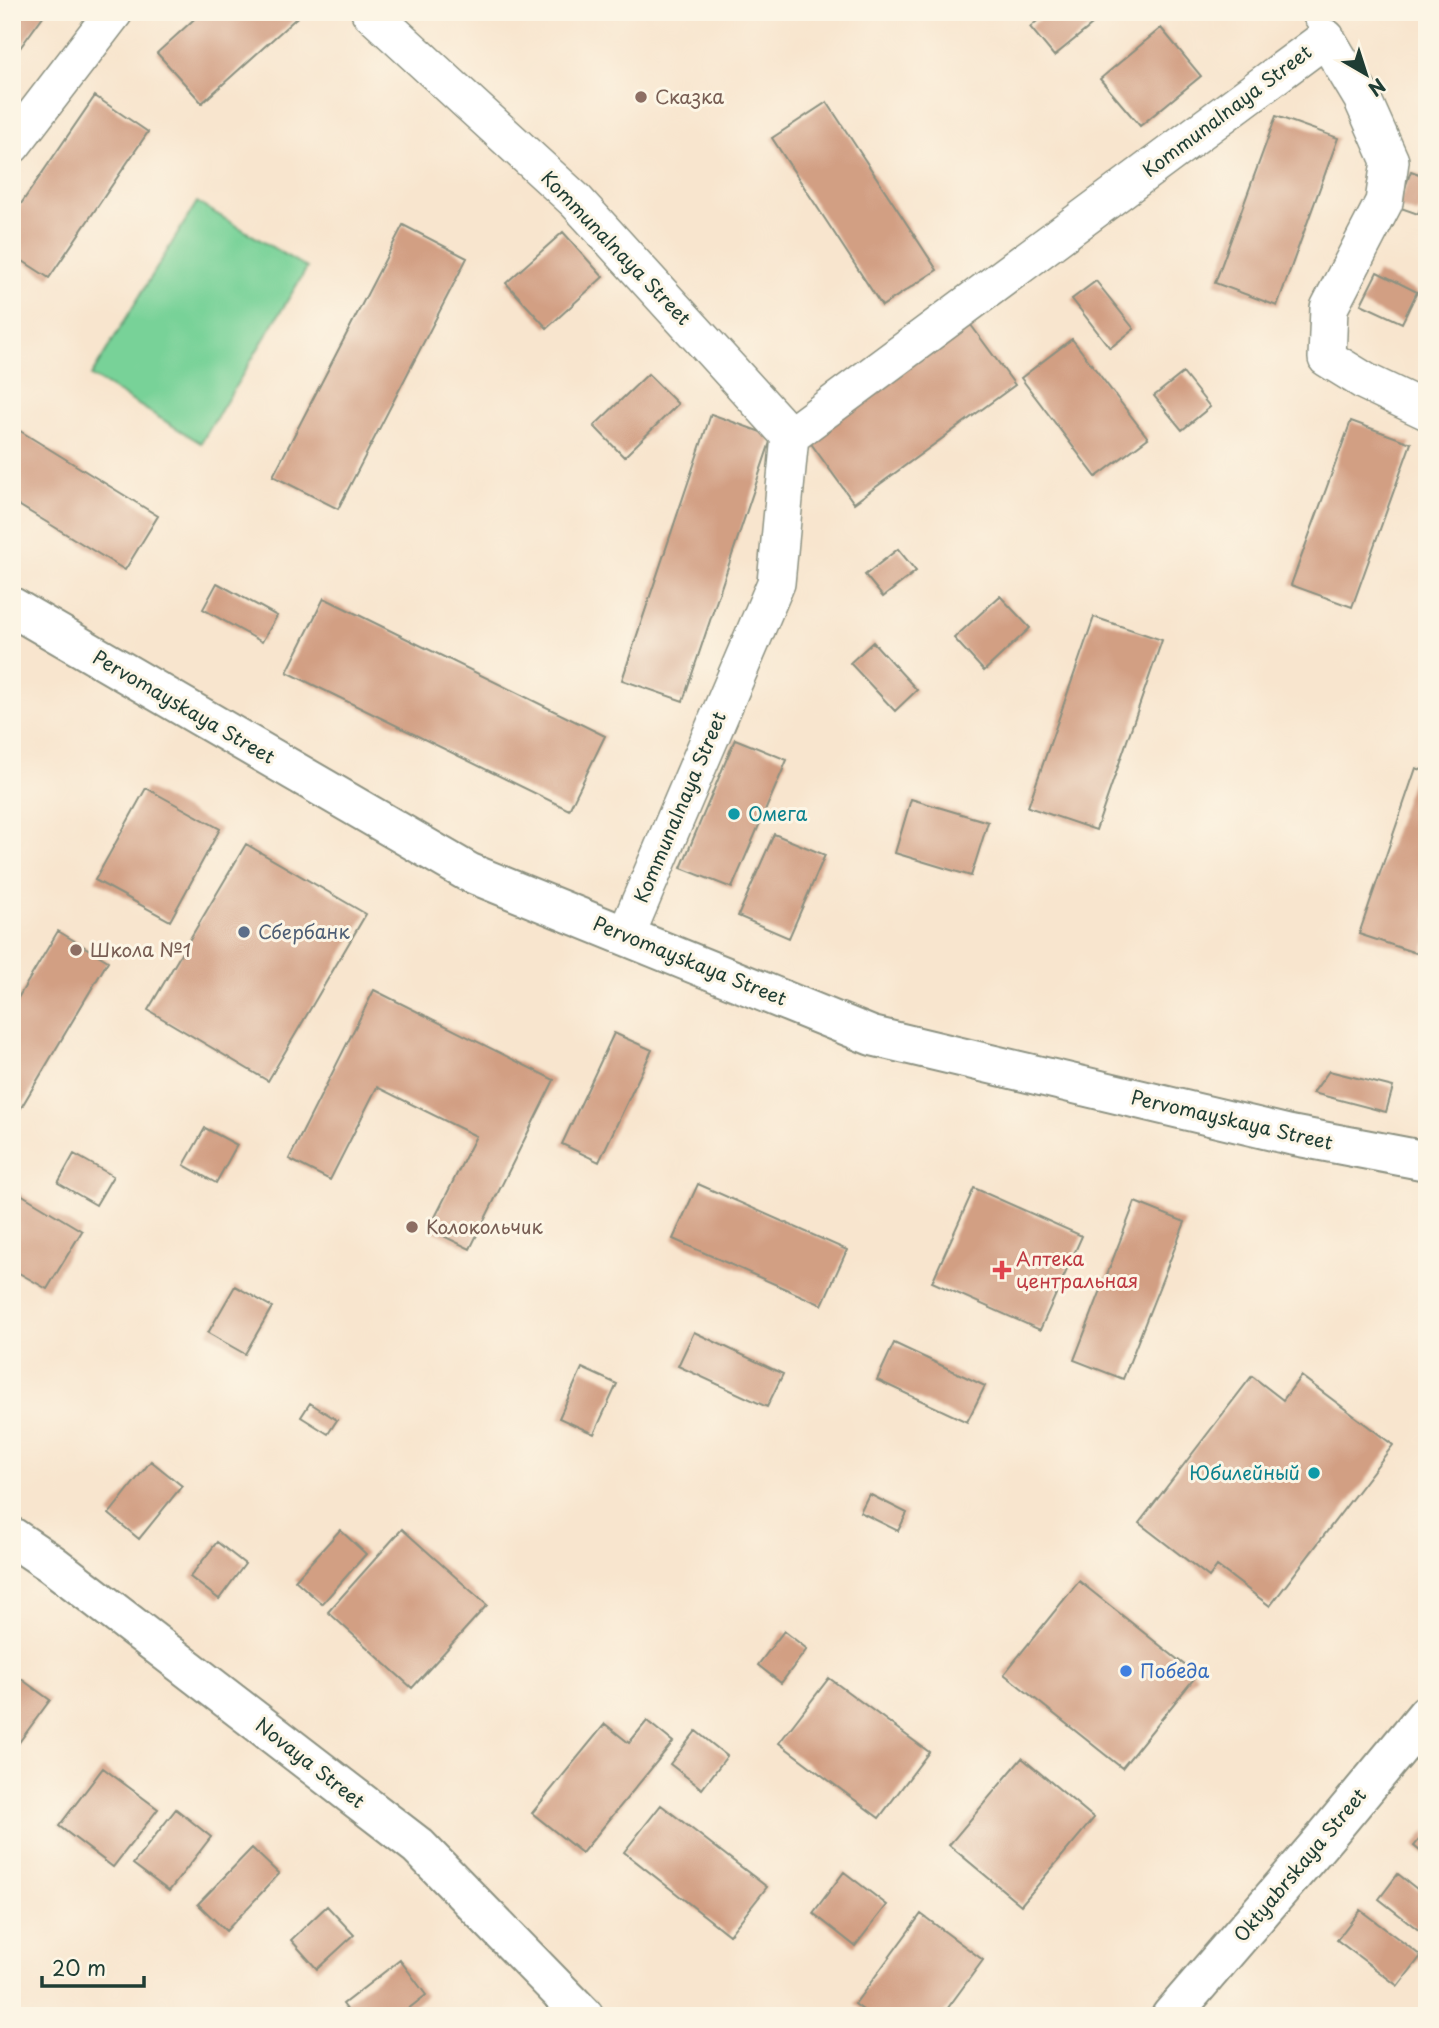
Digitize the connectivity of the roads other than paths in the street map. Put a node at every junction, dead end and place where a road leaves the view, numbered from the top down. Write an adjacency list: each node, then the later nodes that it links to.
1 (114, 12): 4 (street)
2 (370, 12): 6 (street, Kommunalnaya Street)
3 (1317, 25): 5 (street, Kommunalnaya Street); 6 (street, Kommunalnaya Street)
4 (12, 145)
5 (1427, 411)
6 (790, 436): 8 (street, Kommunalnaya Street)
7 (12, 607): 8 (street, Pervomayskaya Street)
8 (626, 935): 9 (street, Pervomayskaya Street)
9 (1427, 1161)
10 (12, 1537): 12 (street, Novaya Street)
11 (1427, 1714): 13 (street, Oktyabrskaya Street)
12 (583, 2016)
13 (1171, 2016)

